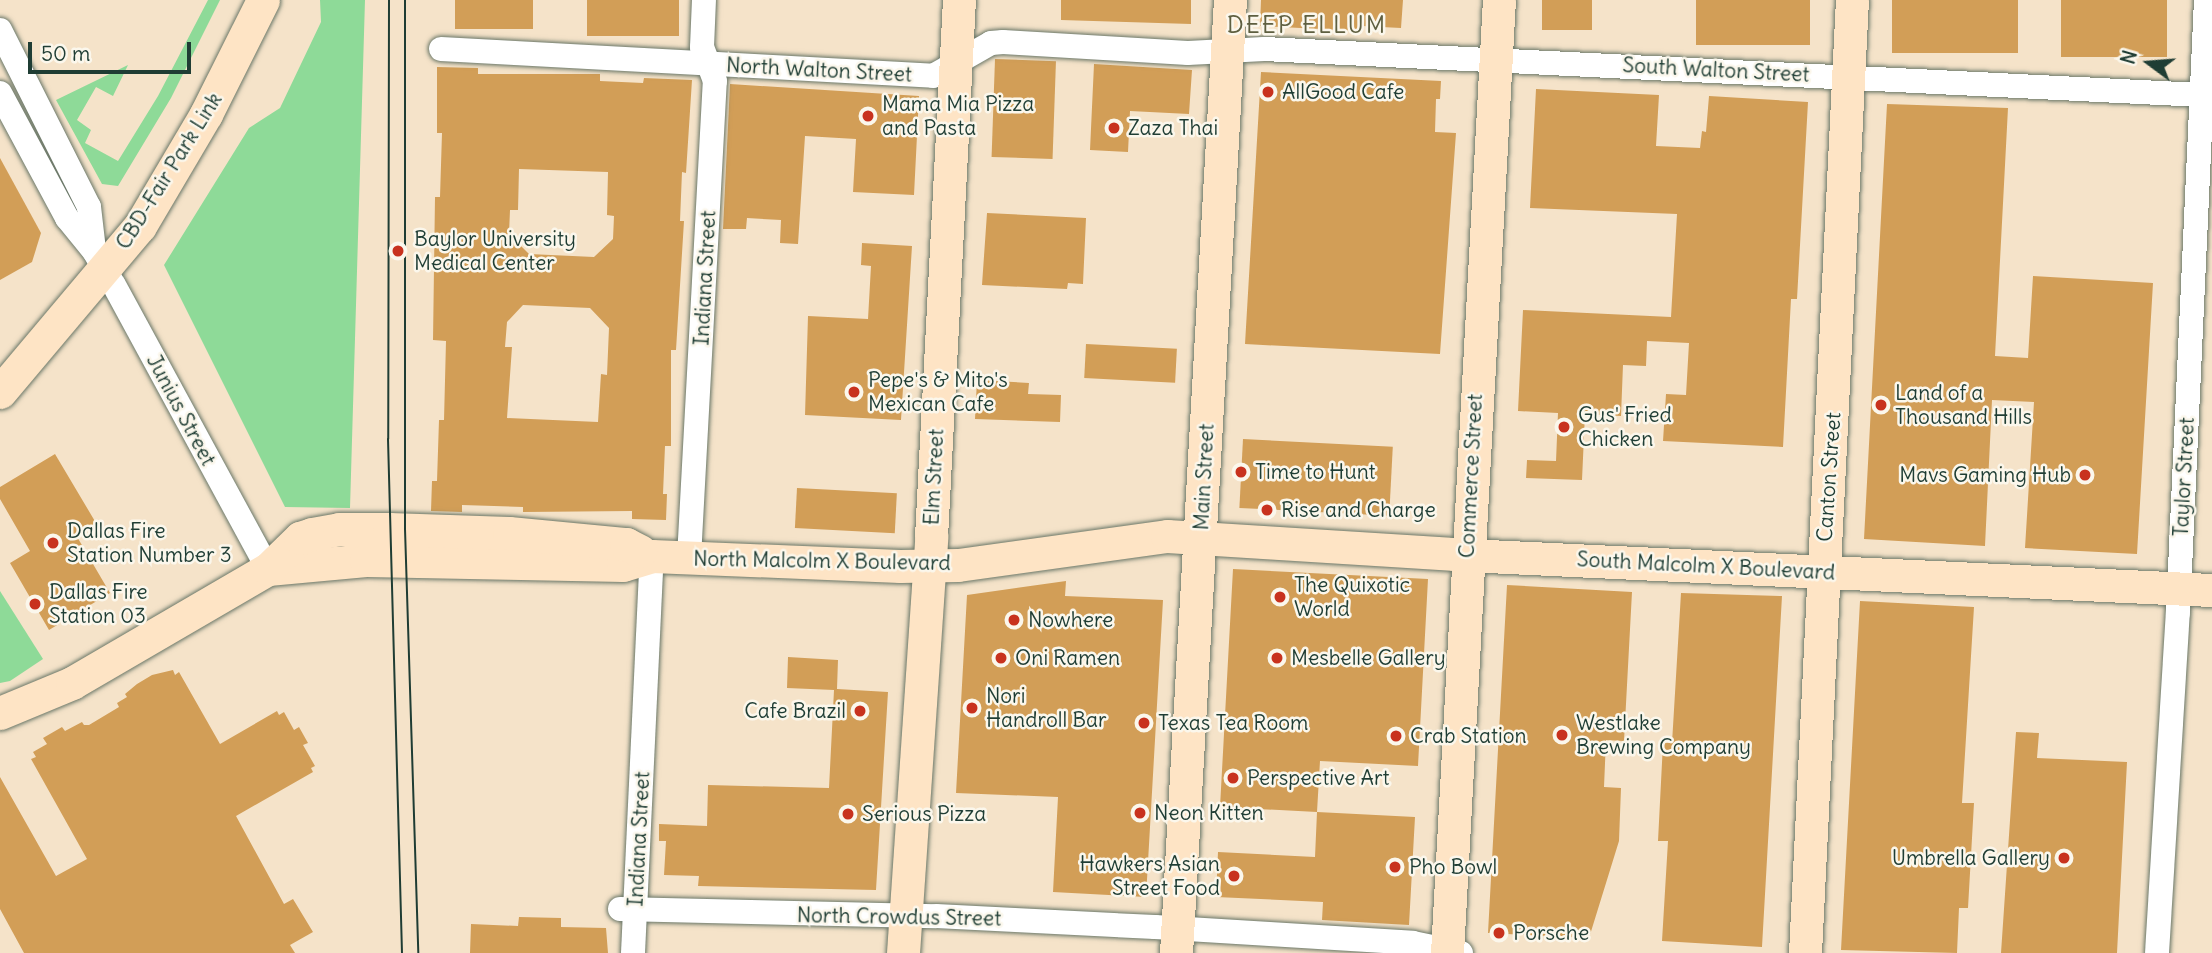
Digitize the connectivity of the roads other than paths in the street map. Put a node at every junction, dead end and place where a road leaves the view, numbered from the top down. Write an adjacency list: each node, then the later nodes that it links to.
1 (264, 0): 17 (main road, CBD-Fair Park Link)
2 (704, 0): 12 (street, Indiana Street)
3 (958, 0): 13 (main road, Elm Street)
4 (1230, 0): 10 (main road, Main Street)
5 (1499, 0): 11 (main road, Commerce Street)
6 (1852, 0): 14 (main road, Canton Street)
7 (2206, 0): 16 (street, Taylor Street)
8 (0, 30): 17 (street, Junius Street)
9 (442, 49): 12 (street, North Walton Street)
10 (1229, 50): 11 (street, South Walton Street); 13 (street, North Walton Street); 19 (main road, Main Street)
11 (1496, 60): 14 (street, South Walton Street); 20 (main road, Commerce Street)
12 (708, 63): 13 (street, North Walton Street); 22 (street, Indiana Street)
13 (956, 63): 23 (main road, Elm Street)
14 (1849, 76): 16 (street, South Walton Street); 25 (main road, Canton Street)
15 (0, 93): 17 (street, Junius Street)
16 (2202, 94): 26 (street, Taylor Street)
17 (99, 261): 18 (main road, CBD-Fair Park Link); 24 (street, Junius Street)
18 (0, 392)
19 (1201, 539): 20 (main road, South Malcolm X Boulevard); 23 (main road, North Malcolm X Boulevard); 31 (main road, Main Street)
20 (1466, 555): 25 (main road, South Malcolm X Boulevard); 32 (main road, Commerce Street)
21 (652, 556): 22 (main road, North Malcolm X Boulevard); 24 (main road, North Malcolm X Boulevard); 29 (street, Indiana Street)
22 (690, 558): 23 (main road, North Malcolm X Boulevard)
23 (929, 565): 30 (main road, Elm Street)
24 (268, 569): 28 (main road, North Malcolm X Boulevard)
25 (1823, 572): 26 (main road, South Malcolm X Boulevard); 35 (main road, Canton Street)
26 (2179, 589): 27 (main road, South Malcolm X Boulevard); 36 (street, Taylor Street)
27 (2212, 590)
28 (0, 713)
29 (628, 909): 30 (street, North Crowdus Street); 33 (street, Indiana Street)
30 (905, 916): 31 (street, North Crowdus Street); 34 (main road, Elm Street)
31 (1177, 940): 32 (street, North Crowdus Street)
32 (1451, 952)
33 (634, 953)
34 (904, 953)
35 (1805, 953)
36 (2157, 953)

